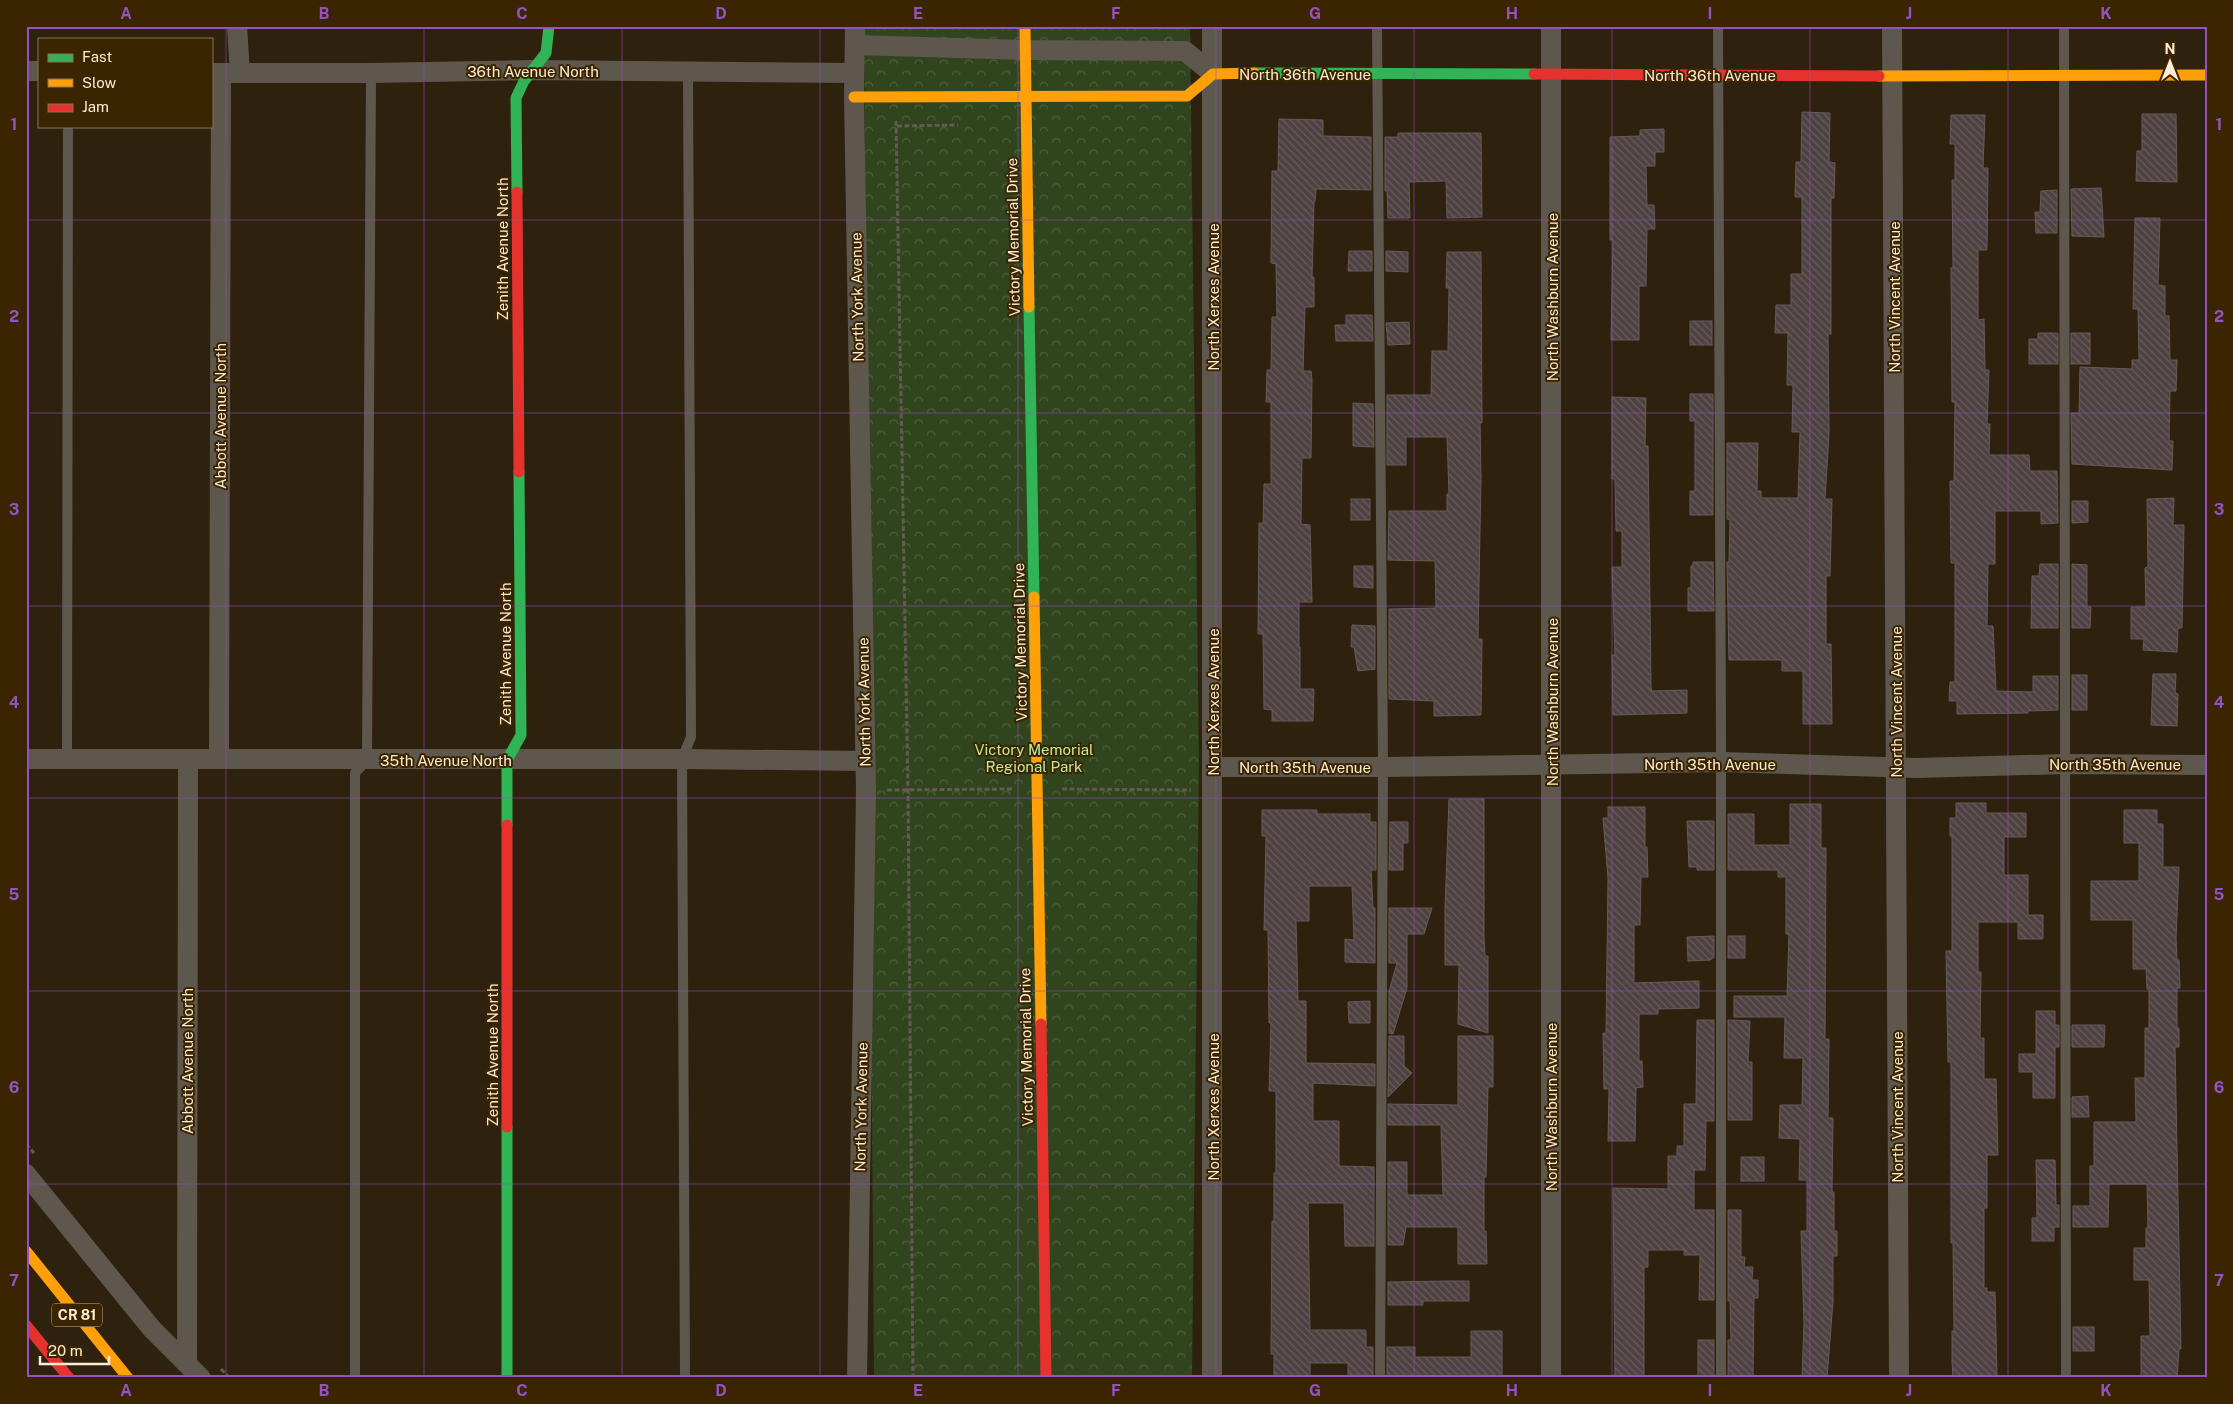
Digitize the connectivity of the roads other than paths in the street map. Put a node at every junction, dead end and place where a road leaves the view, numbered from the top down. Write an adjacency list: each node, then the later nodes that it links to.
1 (237, 26): 13 (street, Abbott Avenue North)
2 (549, 26): 12 (street, Zenith Avenue North)
3 (1025, 26): 11 (street, Victory Memorial Drive)
4 (1212, 26): 17 (street, North Xerxes Avenue)
5 (1377, 26): 18 (lane)
6 (1551, 26): 19 (street, North Washburn Avenue)
7 (1718, 26): 22 (lane)
8 (1892, 26): 20 (street, North Vincent Avenue)
9 (2064, 26): 23 (lane)
10 (855, 35): 11 (street); 16 (street, North York Avenue)
11 (1025, 50): 17 (street); 25 (street, Victory Memorial Drive)
12 (532, 70): 14 (street, 36th Avenue North); 15 (street, 36th Avenue North); 33 (street, Zenith Avenue North)
13 (224, 73): 14 (street, 36th Avenue North); 29 (street, Abbott Avenue North)
14 (371, 73): 32 (lane)
15 (688, 73): 16 (street, 36th Avenue North); 30 (lane)
16 (854, 73): 24 (street, North York Avenue)
17 (1212, 74): 18 (street, North 36th Avenue); 25 (street); 39 (street, North Xerxes Avenue)
18 (1378, 74): 19 (street, North 36th Avenue); 40 (lane)
19 (1552, 75): 22 (street, North 36th Avenue); 37 (street, North Washburn Avenue)
20 (1893, 75): 22 (street, North 36th Avenue); 23 (street, North 36th Avenue); 41 (street, North Vincent Avenue)
21 (2207, 75): 23 (street, North 36th Avenue)
22 (1719, 76): 35 (lane)
23 (2064, 77): 36 (lane)
24 (854, 97): 25 (street); 34 (street, North York Avenue)
25 (1026, 98): 53 (street, Victory Memorial Drive)
26 (68, 128): 31 (lane)
27 (26, 759): 31 (street, 35th Avenue North)
28 (188, 759): 29 (street, 35th Avenue North); 31 (street, 35th Avenue North); 45 (street, Abbott Avenue North)
29 (219, 759): 32 (street, 35th Avenue North)
30 (682, 759): 33 (street, 35th Avenue North); 34 (street, 35th Avenue North); 51 (lane)
31 (67, 760)
32 (366, 760): 33 (street, 35th Avenue North); 49 (lane)
33 (507, 760): 50 (street, Zenith Avenue North)
34 (865, 761): 52 (street, North York Avenue)
35 (1721, 762): 37 (street, North 35th Avenue); 41 (street, North 35th Avenue); 57 (lane)
36 (2065, 764): 38 (street, North 35th Avenue); 41 (street, North 35th Avenue); 59 (lane)
37 (1552, 765): 40 (street, North 35th Avenue); 56 (street, North Washburn Avenue)
38 (2207, 765)
39 (1213, 767): 40 (street, North 35th Avenue); 54 (street, North Xerxes Avenue)
40 (1383, 767): 55 (lane)
41 (1896, 767): 58 (street, North Vincent Avenue)
42 (26, 1174): 45 (street)
43 (26, 1252): 47 (street, CR 81)
44 (26, 1325): 46 (street, CR 81)
45 (187, 1362): 48 (street)
46 (69, 1378)
47 (128, 1378)
48 (201, 1378)
49 (355, 1378)
50 (507, 1378)
51 (684, 1378)
52 (857, 1378)
53 (1046, 1378)
54 (1212, 1378)
55 (1380, 1378)
56 (1551, 1378)
57 (1721, 1378)
58 (1898, 1378)
59 (2066, 1378)

